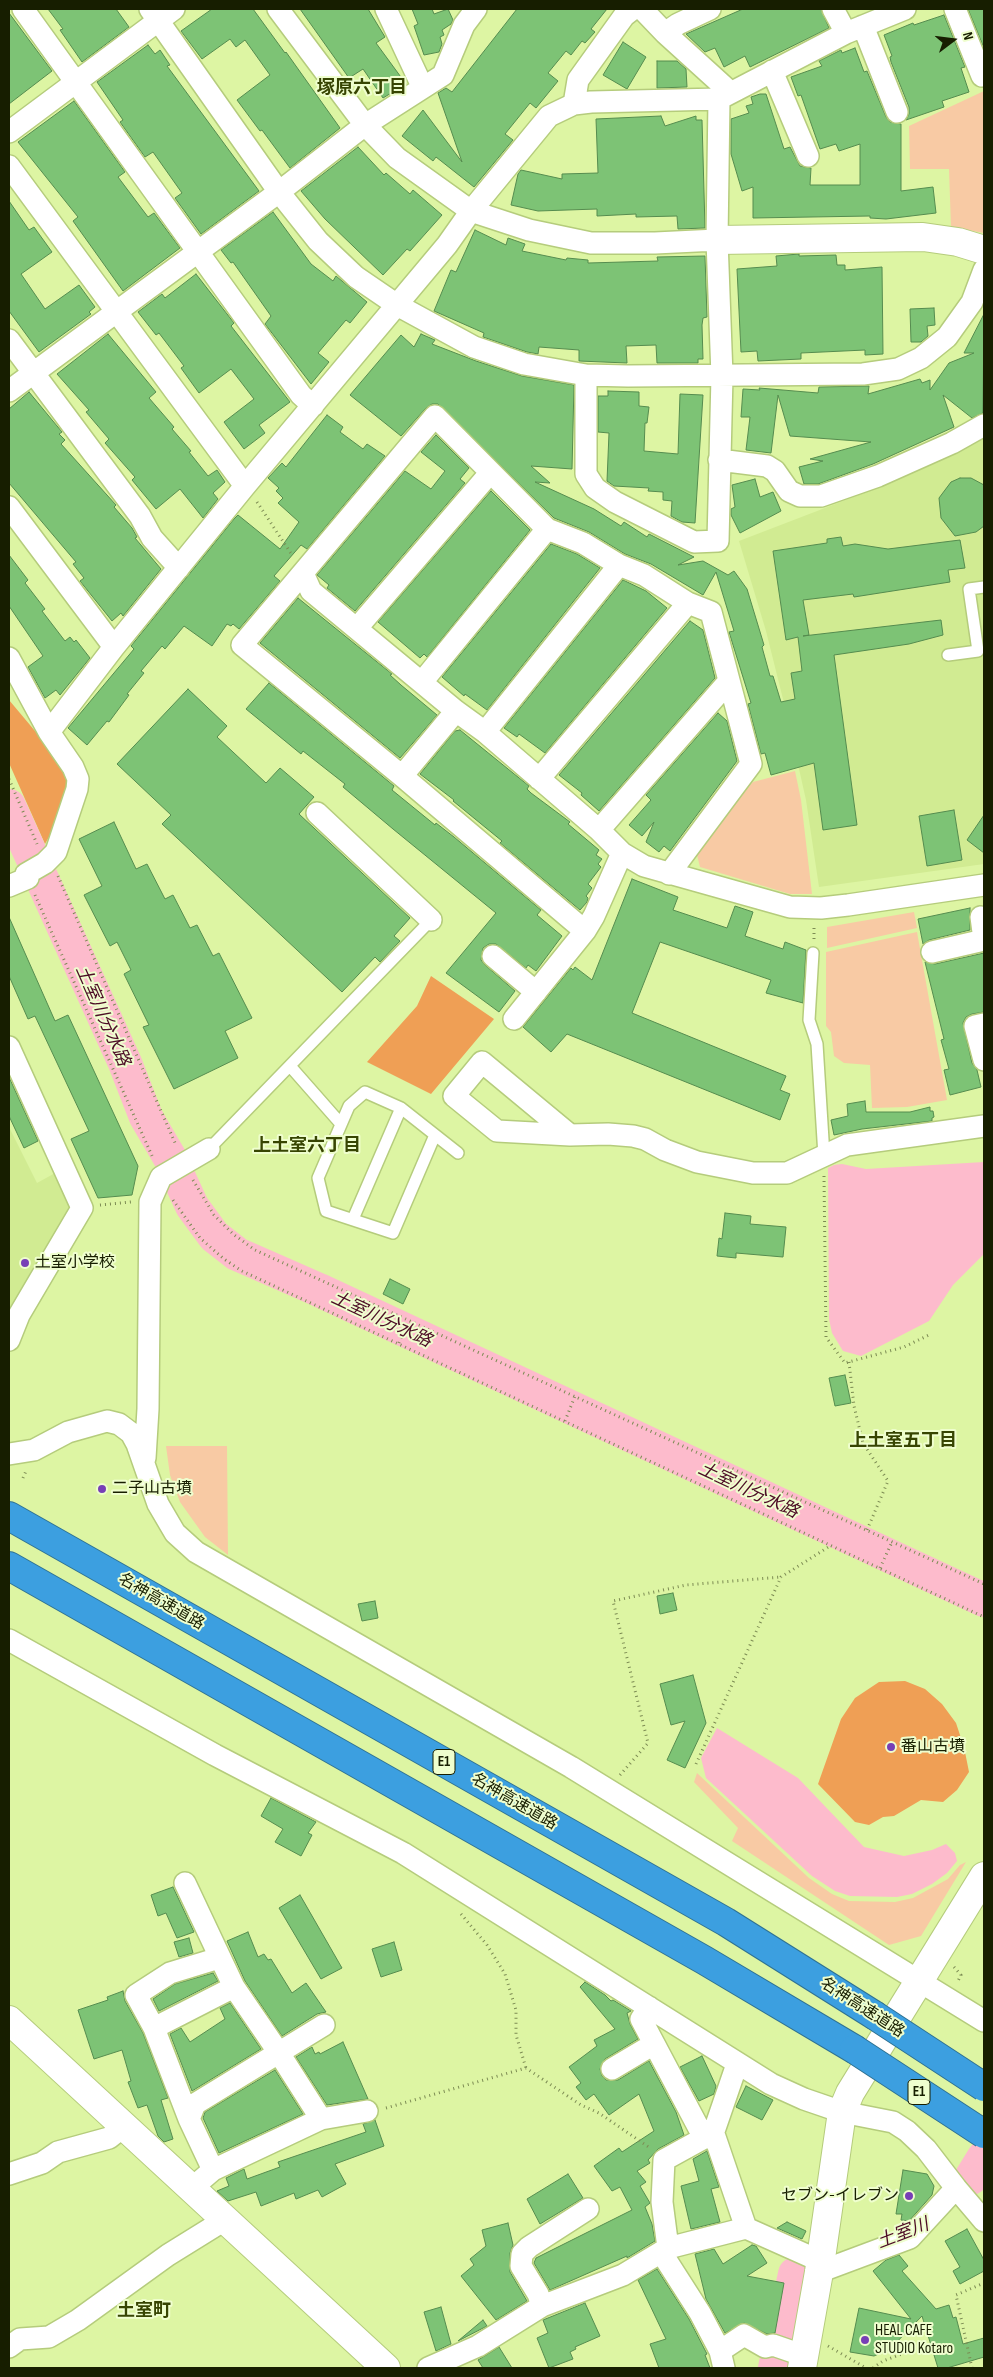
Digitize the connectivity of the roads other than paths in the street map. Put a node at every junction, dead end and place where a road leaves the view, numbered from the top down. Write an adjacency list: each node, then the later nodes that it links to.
1 (23, 9): 16 (street)
2 (278, 9): 21 (street)
3 (386, 9): 17 (street)
4 (476, 9): 17 (street)
5 (633, 9): 19 (street)
6 (642, 9): 13 (street)
7 (710, 9): 13 (street)
8 (833, 9): 12 (street)
9 (955, 9): 15 (street)
10 (892, 11): 12 (street)
11 (161, 12): 16 (street); 25 (street)
12 (855, 30): 14 (street); 20 (street)
13 (665, 33): 18 (street)
14 (772, 71): 18 (street); 23 (street)
15 (982, 76)
16 (76, 82): 22 (street); 29 (street)
17 (422, 86): 21 (street)
18 (725, 96): 19 (street); 27 (street)
19 (574, 104): 26 (street)
20 (897, 112)
21 (365, 126): 25 (street); 26 (street)
22 (9, 132)
23 (808, 156)
24 (9, 166): 32 (street)
25 (279, 192): 29 (street); 31 (street)
26 (471, 211): 27 (street); 31 (street)
27 (717, 240): 28 (street); 36 (street)
28 (984, 250)
29 (197, 251): 32 (street); 38 (street)
30 (984, 270): 36 (street)
31 (397, 305): 35 (street); 38 (street)
32 (116, 312): 34 (street); 42 (street)
33 (9, 340): 34 (street)
34 (32, 372): 37 (street); 46 (street)
35 (586, 375): 36 (street); 40 (street)
36 (722, 376): 40 (street)
37 (9, 391)
38 (313, 406): 42 (street)
39 (984, 425): 40 (street)
40 (719, 460)
41 (490, 473): 44 (street); 47 (street); 50 (street)
42 (245, 486): 46 (street)
43 (9, 507): 51 (street)
44 (547, 529): 45 (street); 55 (street)
45 (619, 565): 49 (street); 58 (street)
46 (179, 568): 51 (street)
47 (303, 573): 50 (street); 59 (street)
48 (984, 587): 52 (lane)
49 (688, 604): 54 (street); 60 (street)
50 (357, 628): 55 (street)
51 (114, 647): 57 (street)
52 (948, 655)
53 (9, 658): 57 (street)
54 (729, 681): 62 (street); 65 (street)
55 (422, 682): 56 (street)
56 (456, 711): 58 (street); 59 (street)
57 (49, 732): 64 (street)
58 (485, 732): 60 (street)
59 (402, 776): 69 (street)
60 (539, 779): 62 (street)
61 (317, 812): 68 (street)
62 (599, 830): 63 (street)
63 (622, 853): 65 (street); 69 (street)
64 (32, 871)
65 (669, 874): 66 (street)
66 (984, 885)
67 (981, 917): 70 (street)
68 (431, 920): 79 (lane)
69 (585, 932): 74 (street)
70 (984, 940): 71 (street)
71 (932, 952)
72 (813, 953): 87 (lane)
73 (493, 956): 74 (street)
74 (536, 992): 75 (street)
75 (514, 1019)
76 (984, 1024): 78 (street)
77 (9, 1047): 89 (street)
78 (984, 1060)
79 (290, 1066): 81 (lane); 85 (lane)
80 (401, 1108): 81 (lane); 83 (lane); 88 (lane)
81 (341, 1124): 88 (lane)
82 (984, 1126): 87 (street)
83 (435, 1135): 86 (lane); 88 (lane)
84 (570, 1135): 84 (street); 87 (street)
85 (209, 1149): 91 (street)
86 (458, 1153)
87 (824, 1156)
88 (353, 1219)
89 (9, 1340)
90 (9, 1454): 91 (street)
91 (145, 1466): 98 (street)
92 (9, 1516): 109 (highway, 名神高速道路 / E1, bridge)
93 (9, 1566): 115 (highway, E1, bridge)
94 (9, 1640): 100 (street)
95 (984, 1876): 98 (street)
96 (186, 1883): 97 (street)
97 (219, 1958): 99 (street); 104 (street)
98 (918, 1981): 102 (street); 111 (street)
99 (234, 1987): 104 (street); 106 (street)
100 (649, 2008): 105 (street); 111 (street)
101 (9, 2020): 114 (street)
102 (984, 2021)
103 (324, 2026): 106 (street)
104 (154, 2028): 112 (street)
105 (654, 2044): 107 (street); 116 (street)
106 (280, 2052): 112 (street); 113 (street)
107 (612, 2069)
108 (734, 2070): 116 (street)
109 (984, 2087)
110 (367, 2111): 113 (street)
111 (842, 2112): 120 (street); 126 (street)
112 (189, 2119): 117 (street)
113 (321, 2120): 117 (street)
114 (123, 2127): 118 (street); 119 (street)
115 (984, 2134)
116 (704, 2138): 124 (street); 125 (street)
117 (213, 2170): 119 (street)
118 (9, 2174)
119 (192, 2188): 122 (street)
120 (956, 2188): 123 (street); 126 (street)
121 (588, 2208): 127 (street)
122 (226, 2219): 128 (street); 131 (street)
123 (984, 2221)
124 (746, 2228): 125 (street); 126 (street)
125 (664, 2250): 127 (street); 130 (street)
126 (819, 2266): 129 (street)
127 (542, 2306): 132 (street)
128 (9, 2347)
129 (805, 2354): 130 (street)
130 (722, 2360)
131 (386, 2368)
132 (428, 2368)

